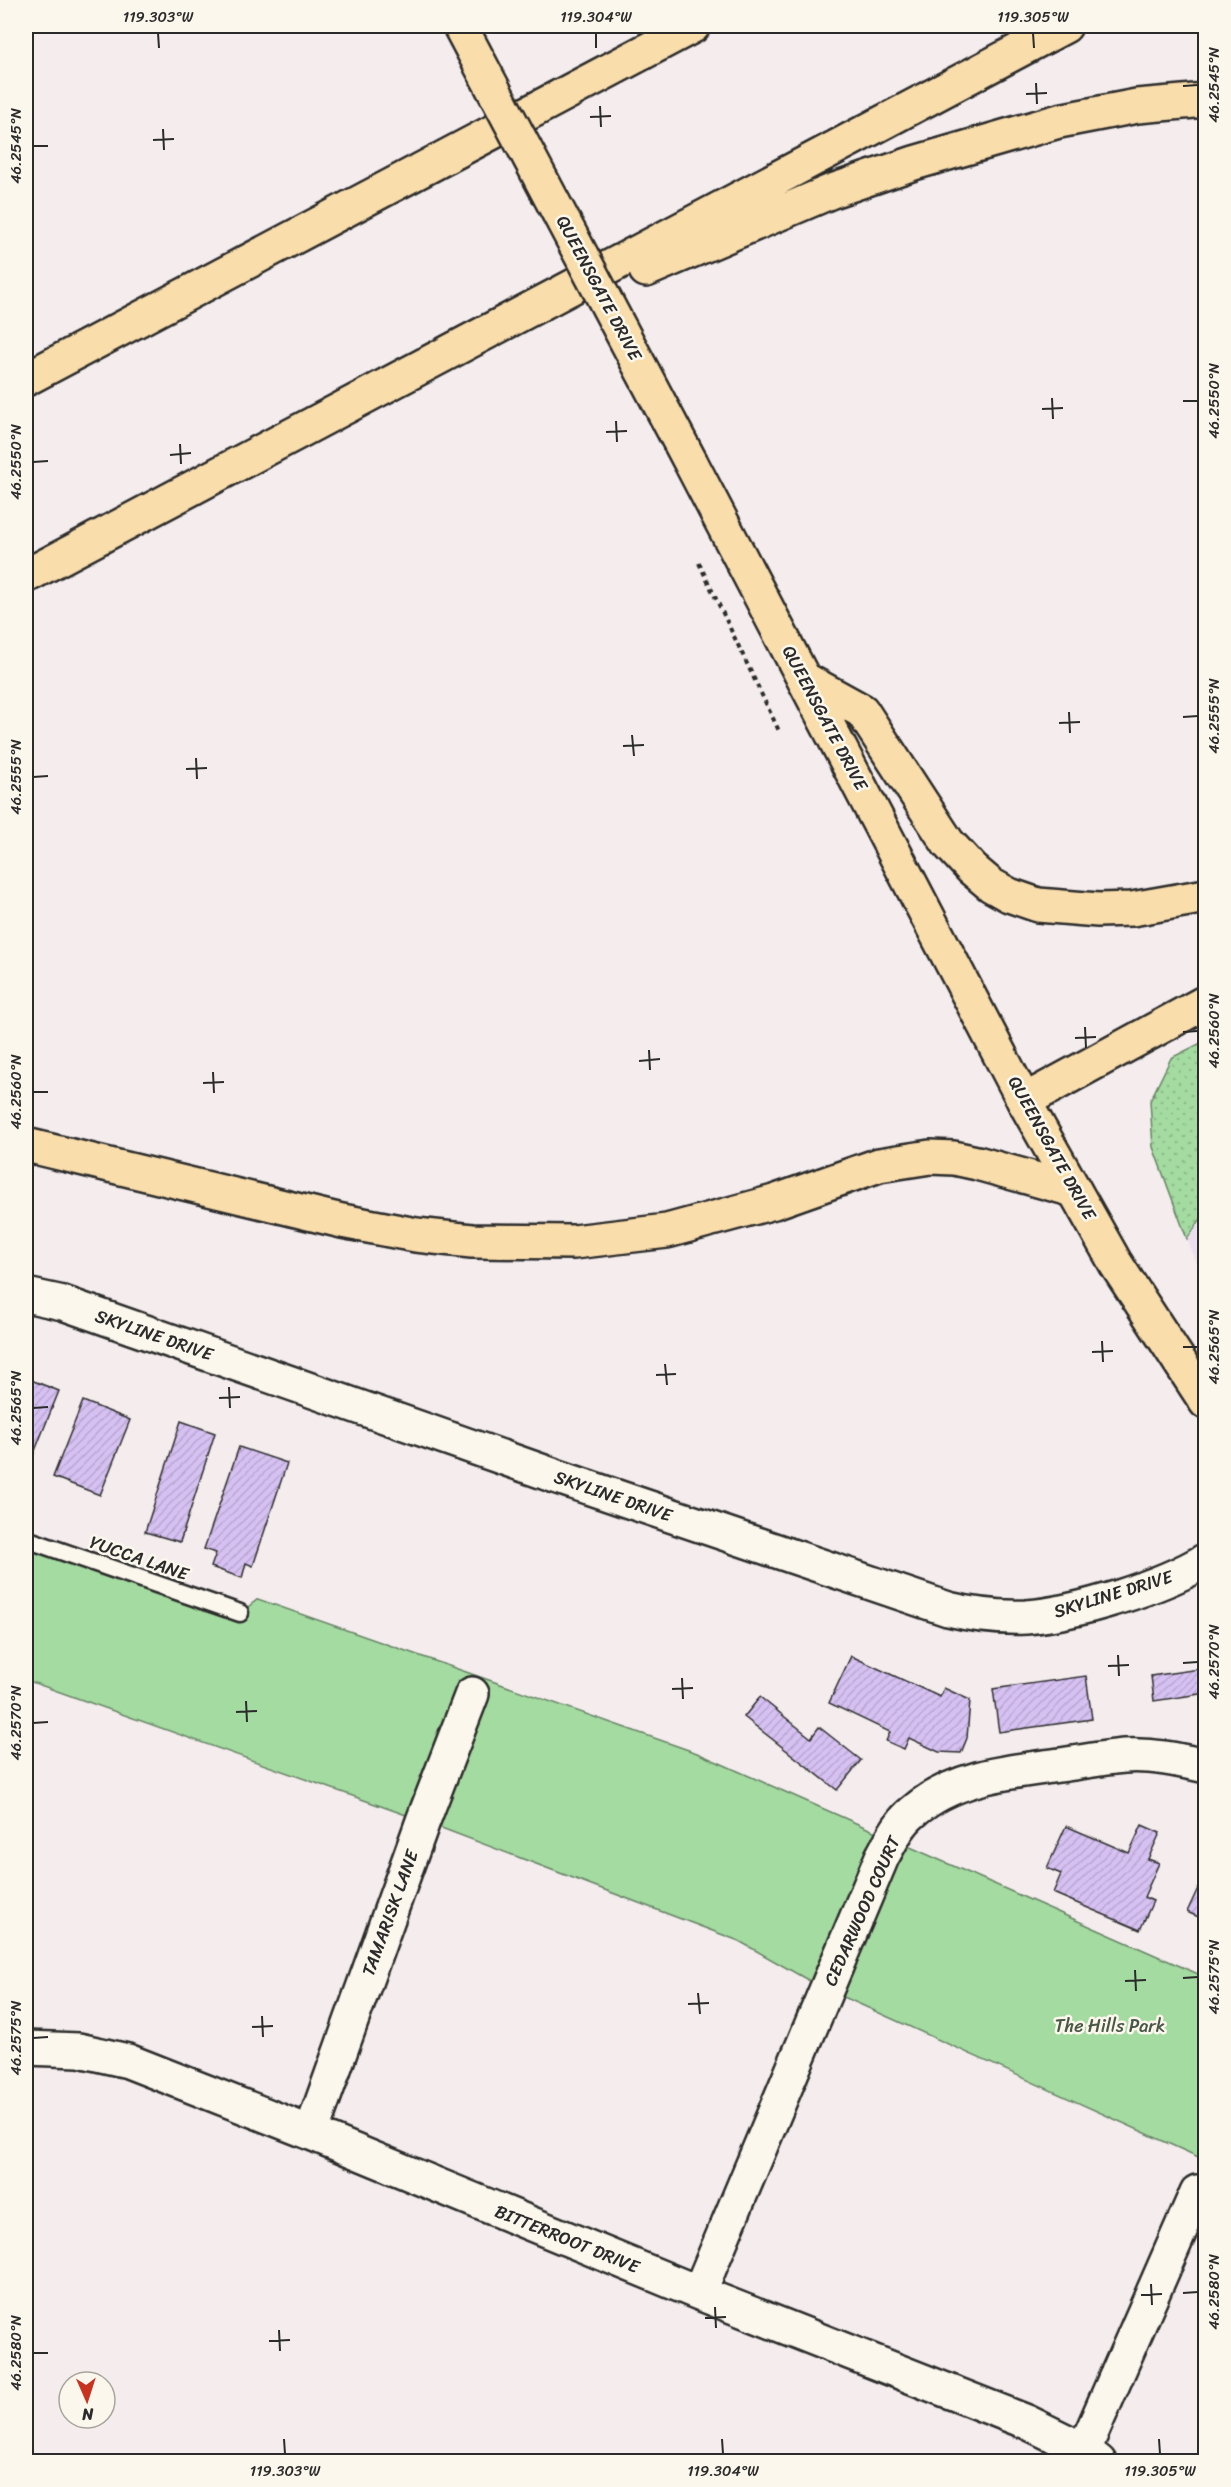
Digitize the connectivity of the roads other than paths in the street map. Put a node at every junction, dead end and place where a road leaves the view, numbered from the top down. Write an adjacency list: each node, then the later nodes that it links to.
1 (460, 26): 8 (main road, QUEENSGATE DRIVE, bridge)
2 (693, 26): 6 (main road)
3 (1065, 26): 5 (main road)
4 (1206, 100): 5 (main road)
5 (399, 378): 7 (main road)
6 (26, 379)
7 (26, 576)
8 (804, 679): 9 (main road); 11 (main road, QUEENSGATE DRIVE)
9 (1206, 896)
10 (1206, 1002): 11 (main road)
11 (1024, 1101): 13 (main road, QUEENSGATE DRIVE)
12 (26, 1144): 13 (main road)
13 (1074, 1190): 15 (main road, QUEENSGATE DRIVE)
14 (26, 1295): 17 (street, SKYLINE DRIVE)
15 (1206, 1402)
16 (26, 1539): 18 (lane, YUCCA LANE)
17 (1206, 1560)
18 (240, 1613)
19 (472, 1694): 22 (street, TAMARISK LANE)
20 (1206, 1766): 24 (street, CEDARWOOD COURT)
21 (26, 2048): 22 (street, BITTERROOT DRIVE)
22 (311, 2133): 24 (street, BITTERROOT DRIVE)
23 (1197, 2192): 25 (street)
24 (699, 2293): 25 (street, BITTERROOT DRIVE)
25 (1091, 2456)

